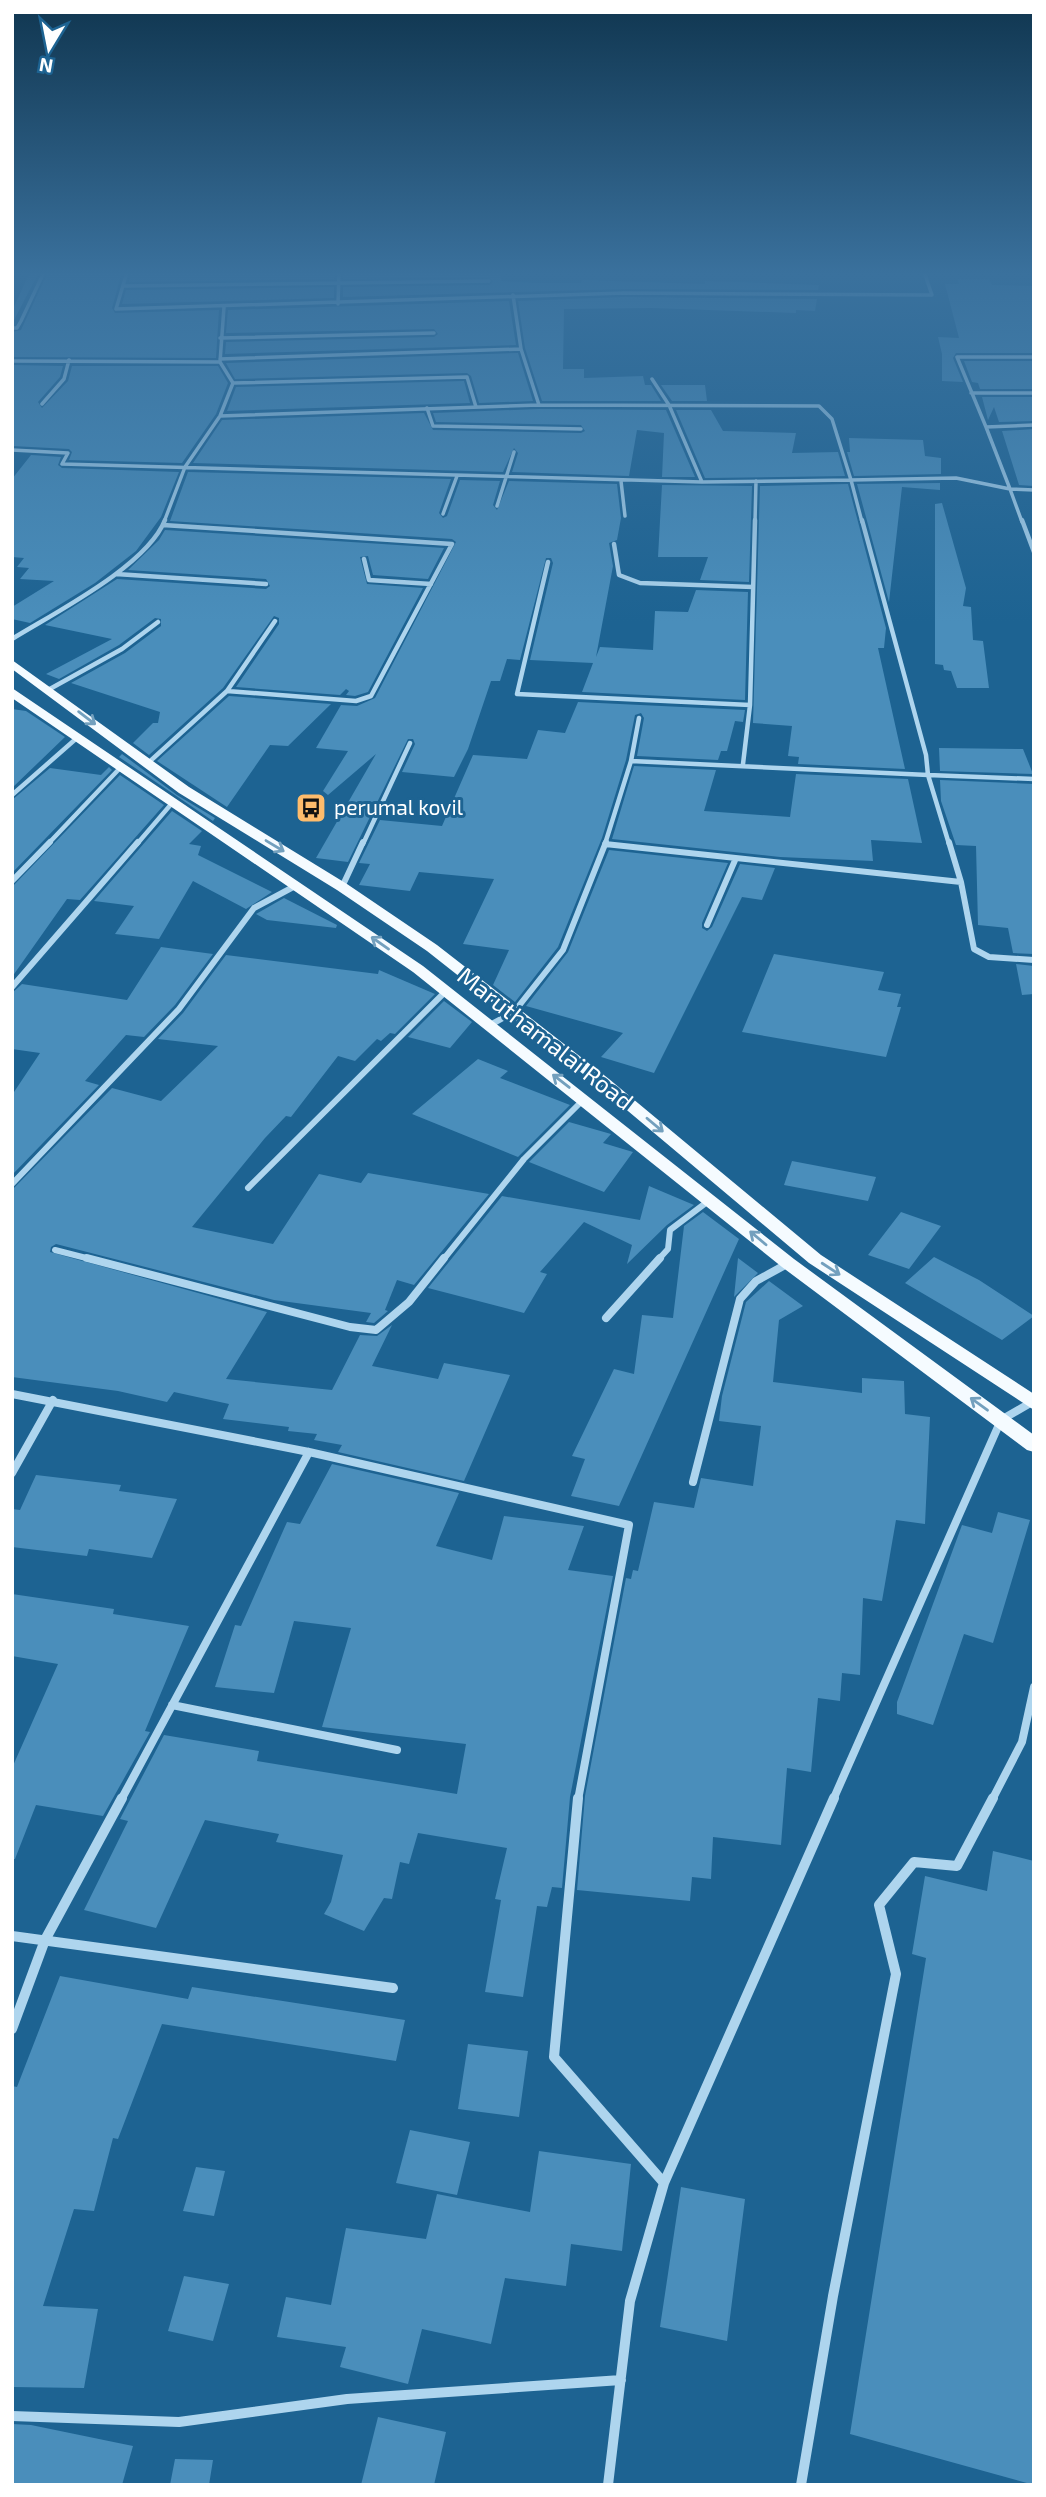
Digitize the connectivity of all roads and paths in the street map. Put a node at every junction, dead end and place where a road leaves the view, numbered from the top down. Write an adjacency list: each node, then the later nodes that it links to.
1 (57, 389): 9 (street)
2 (231, 389): 14 (street)
3 (470, 389): 12 (street)
4 (534, 389): 10 (street)
5 (658, 389): 11 (street)
6 (969, 389): 7 (street)
7 (971, 393): 8 (street); 16 (street)
8 (1034, 393)
9 (42, 404)
10 (539, 405): 11 (street); 12 (street)
11 (669, 405): 23 (street); 26 (street)
12 (476, 407): 13 (street)
13 (427, 408): 14 (street); 17 (street)
14 (220, 415): 20 (street)
15 (1034, 425): 16 (street)
16 (986, 427): 27 (street)
17 (581, 429)
18 (12, 450): 20 (street)
19 (514, 452): 22 (street)
20 (185, 467): 21 (street); 32 (street)
21 (457, 477): 22 (street); 30 (street)
22 (505, 478): 24 (street); 29 (street)
23 (851, 480): 25 (street); 27 (street); 58 (street)
24 (621, 481): 26 (street); 31 (street)
25 (756, 481): 26 (street); 42 (street)
26 (702, 482)
27 (1010, 489): 28 (street); 33 (street)
28 (1034, 490)
29 (496, 506)
30 (443, 514)
31 (625, 516)
32 (163, 525): 39 (street); 41 (street)
33 (1027, 535): 34 (street); 36 (street)
34 (1034, 535)
35 (614, 544): 42 (street)
36 (1034, 552)
37 (364, 559): 41 (street)
38 (548, 562): 50 (street)
39 (116, 574): 40 (street); 45 (street)
40 (266, 584)
41 (431, 584): 48 (street)
42 (753, 587): 50 (street)
43 (275, 621): 48 (street)
44 (158, 622): 47 (street)
45 (12, 639)
46 (12, 663): 47 (main road, Maruthamalai Road)
47 (48, 690): 55 (main road, Maruthamalai Road, one-way to 55)
48 (227, 691): 55 (street)
49 (12, 692): 52 (main road, Maruthamalai Road)
50 (750, 705): 56 (street)
51 (639, 718): 54 (street)
52 (78, 737): 57 (main road, Maruthamalai Road); 60 (street)
53 (410, 743): 67 (street)
54 (631, 761): 56 (street); 62 (street)
55 (147, 764): 67 (main road, Maruthamalai Road, one-way to 67)
56 (743, 764): 58 (street)
57 (121, 767): 61 (main road, Maruthamalai Road); 64 (street)
58 (928, 775): 59 (street); 65 (street)
59 (1034, 779)
60 (12, 795)
61 (173, 802): 66 (main road, Maruthamalai Road); 70 (street)
62 (605, 844): 63 (street); 72 (street)
63 (736, 858): 65 (street); 68 (street)
64 (12, 881)
65 (961, 882): 69 (street)
66 (297, 885): 71 (main road, Maruthamalai Road, one-way to 66); 75 (street)
67 (342, 887): 72 (main road, Maruthamalai Road)
68 (707, 925)
69 (1034, 960)
70 (12, 987)
71 (446, 991): 73 (main road, Maruthamalai Road); 76 (street)
72 (514, 1012): 73 (street); 83 (main road, Maruthamalai Road, one-way to 83)
73 (490, 1025): 74 (main road, Maruthamalai Road, one-way to 73)
74 (585, 1099): 77 (main road, Maruthamalai Road); 78 (street)
75 (12, 1184)
76 (248, 1188)
77 (711, 1199): 79 (main road, Maruthamalai Road, one-way to 77); 80 (street)
78 (55, 1250)
79 (788, 1263): 84 (main road, Maruthamalai Road, one-way to 79); 88 (street)
80 (606, 1318)
81 (12, 1394): 82 (street)
82 (53, 1400): 86 (street); 87 (street)
83 (1033, 1402): 84 (street)
84 (1001, 1420): 85 (main road, Maruthamalai Road); 96 (street)
85 (1034, 1445)
86 (309, 1452): 90 (street); 96 (street)
87 (12, 1473)
88 (693, 1482)
89 (1034, 1687): 100 (street)
90 (172, 1705): 91 (street); 93 (street)
91 (397, 1750)
92 (12, 1936): 93 (street)
93 (45, 1940): 94 (street); 95 (street)
94 (393, 1988)
95 (12, 2029)
96 (664, 2183): 97 (street)
97 (621, 2380): 98 (street); 99 (street)
98 (12, 2416)
99 (608, 2485)
100 (801, 2485)

